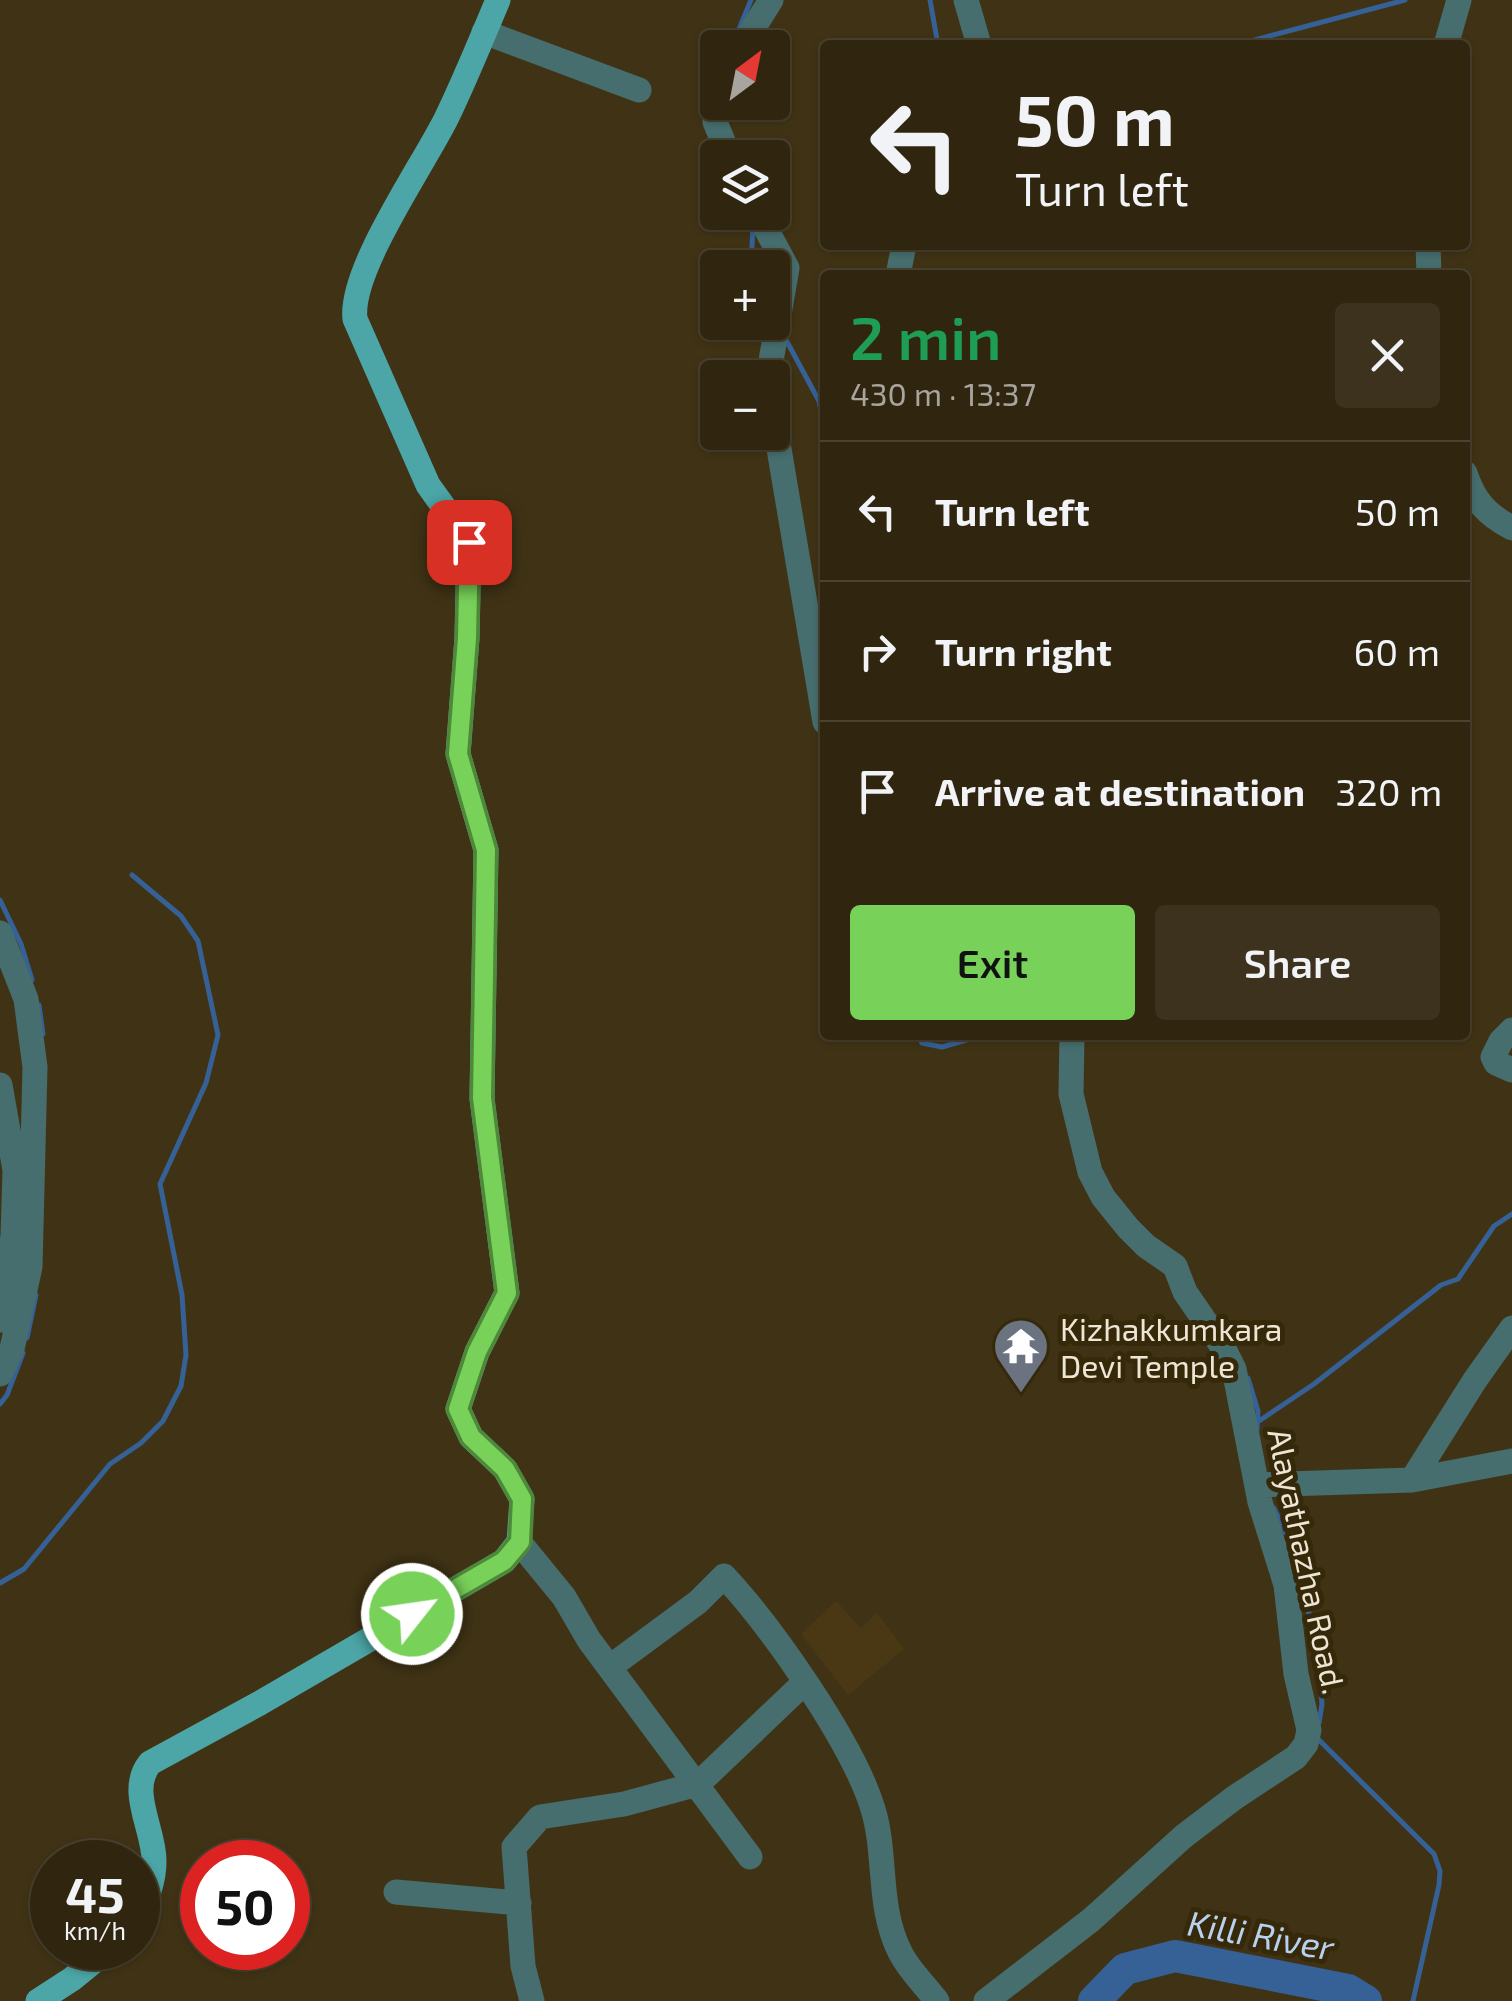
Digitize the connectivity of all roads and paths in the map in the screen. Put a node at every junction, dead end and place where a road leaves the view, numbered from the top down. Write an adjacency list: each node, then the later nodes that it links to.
1 (498, 0): 6 (main road)
2 (771, 0): 5 (street)
3 (966, 0): 7 (street)
4 (1459, 0): 8 (street)
5 (752, 30)
6 (484, 32): 9 (street); 27 (main road)
7 (978, 40)
8 (1447, 40)
9 (639, 90)
10 (766, 230): 11 (street)
11 (771, 360)
12 (779, 450): 15 (street)
13 (1470, 489): 14 (street)
14 (1512, 528)
15 (820, 692)
16 (0, 933): 23 (street)
17 (1512, 1030): 19 (street)
18 (1072, 1040): 26 (street, Alayathazha Road.)
19 (1512, 1070)
20 (0, 1085): 21 (street)
21 (0, 1326)
22 (1512, 1328): 25 (street)
23 (0, 1374)
24 (1512, 1461): 25 (street)
25 (1412, 1480): 26 (street)
26 (1257, 1485): 39 (street, Alayathazha Road.)
27 (520, 1542): 28 (street); 31 (main road)
28 (610, 1667): 29 (street); 30 (street)
29 (804, 1683): 30 (street); 38 (street)
30 (698, 1784): 32 (street); 34 (street)
31 (150, 1840)
32 (750, 1856)
33 (396, 1892): 34 (street)
34 (519, 1903): 37 (street)
35 (83, 1970): 36 (main road)
36 (38, 2001)
37 (532, 2001)
38 (937, 2001)
39 (986, 2001)

